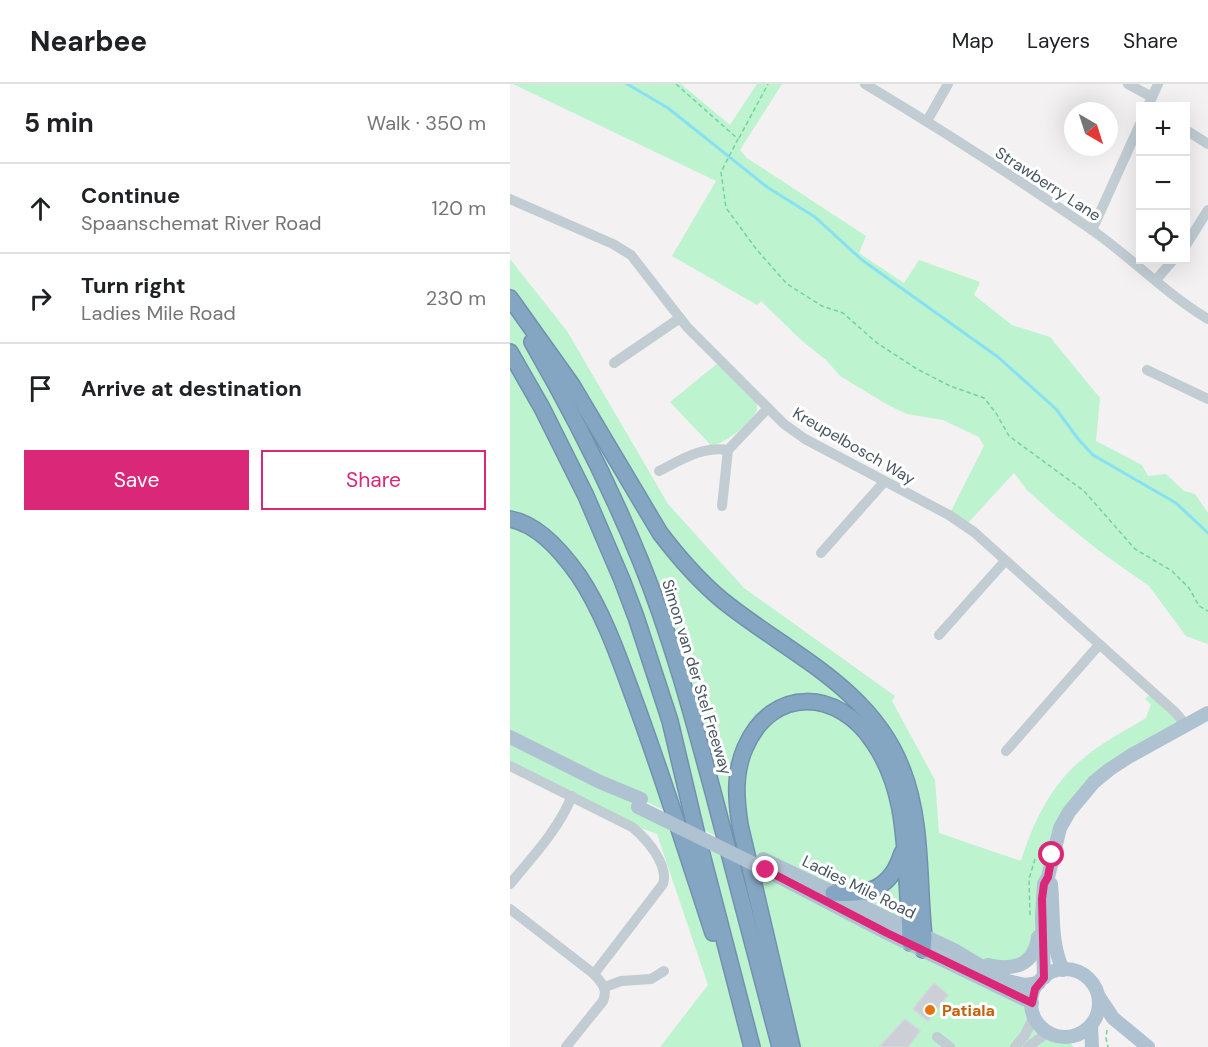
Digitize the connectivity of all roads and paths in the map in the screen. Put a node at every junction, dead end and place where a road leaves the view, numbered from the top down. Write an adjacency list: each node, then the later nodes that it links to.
1 (676, 84): 11 (path)
2 (768, 84): 11 (path)
3 (865, 84): 8 (street, Strawberry Lane)
4 (948, 84): 8 (street)
5 (1128, 84): 7 (street)
6 (1158, 84): 7 (street)
7 (1150, 102)
8 (927, 121): 15 (street, Strawberry Lane)
9 (1136, 133): 15 (street)
10 (1190, 133): 12 (street)
11 (738, 139): 35 (path)
12 (1208, 144)
13 (510, 200): 21 (street, Kreupelbosch Way)
14 (1208, 210): 16 (street)
15 (1092, 230): 18 (street, Strawberry Lane)
16 (1190, 237)
17 (1170, 264): 18 (street)
18 (1156, 280): 22 (street, Strawberry Lane)
19 (510, 298): 52 (highway)
20 (510, 306): 68 (highway, Simon van der Stel Freeway)
21 (680, 318): 24 (street); 27 (street, Kreupelbosch Way)
22 (1208, 319)
23 (510, 352): 67 (highway)
24 (614, 363)
25 (1147, 370): 26 (street)
26 (1208, 399)
27 (768, 408): 28 (street); 30 (street, Kreupelbosch Way)
28 (728, 450): 29 (street); 31 (street)
29 (659, 471)
30 (884, 482): 33 (street); 34 (street, Kreupelbosch Way)
31 (722, 506)
32 (510, 519): 67 (highway)
33 (821, 553)
34 (1005, 561): 36 (street); 37 (street, Kreupelbosch Way)
35 (1208, 610)
36 (939, 635)
37 (1099, 645): 39 (street, Kreupelbosch Way); 41 (street)
38 (1208, 713): 39 (main road)
39 (1186, 725): 47 (main road)
40 (510, 737): 46 (main road, Ladies Mile Road)
41 (1006, 751)
42 (510, 766): 43 (street)
43 (572, 796): 48 (street); 56 (street)
44 (904, 843): 49 (highway); 52 (highway); 69 (highway)
45 (1035, 859): 51 (path)
46 (764, 865): 49 (main road, Ladies Mile Road); 52 (main road, Ladies Mile Road)
47 (1048, 877): 51 (main road); 54 (main road)
48 (510, 884)
49 (833, 893): 52 (main road, Ladies Mile Road)
50 (510, 909): 56 (street)
51 (1036, 919): 53 (main road); 57 (main road)
52 (917, 940): 53 (main road, Ladies Mile Road); 60 (main road, Ladies Mile Road)
53 (971, 961): 57 (main road, Ladies Mile Road)
54 (1063, 970): 57 (main road); 59 (main road)
55 (664, 971): 58 (street)
56 (594, 974): 58 (street)
57 (1041, 980): 60 (main road)
58 (605, 987): 66 (street)
59 (1099, 997): 61 (main road); 76 (main road)
60 (1033, 1009): 63 (main road); 71 (street)
61 (1092, 1024): 65 (main road); 73 (main road); 75 (main road)
62 (1107, 1030): 74 (path)
63 (1048, 1032): 65 (main road); 72 (street)
64 (937, 1037): 70 (street)
65 (1070, 1042)
66 (566, 1047)
67 (752, 1047)
68 (780, 1047)
69 (792, 1047)
70 (951, 1047)
71 (1015, 1047)
72 (1028, 1047)
73 (1092, 1047)
74 (1108, 1047)
75 (1136, 1047)
76 (1148, 1047)

